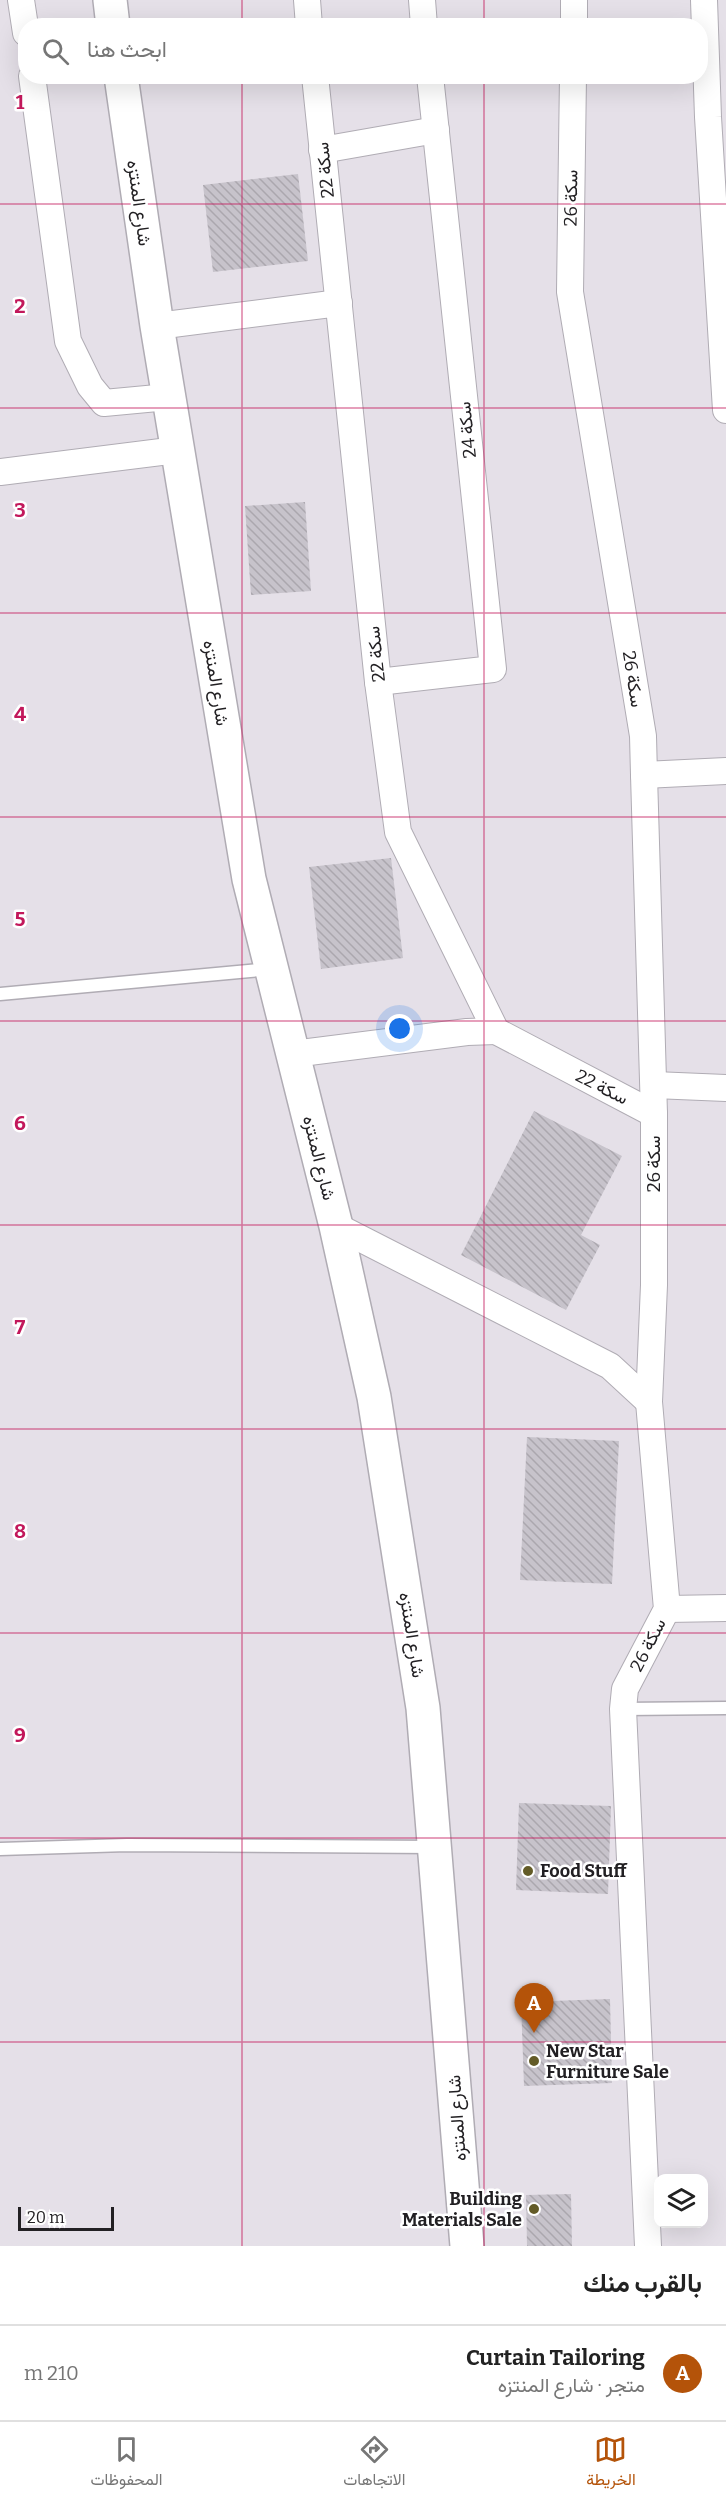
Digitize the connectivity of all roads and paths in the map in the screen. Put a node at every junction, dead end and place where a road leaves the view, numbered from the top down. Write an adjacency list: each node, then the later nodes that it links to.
1 (21, 0): 7 (street)
2 (110, 0): 8 (street)
3 (307, 0): 9 (street)
4 (422, 0): 10 (street)
5 (574, 0): 11 (street)
6 (704, 0): 12 (street)
7 (24, 18)
8 (112, 18)
9 (308, 18)
10 (423, 18)
11 (574, 18)
12 (705, 18)
13 (33, 84): 23 (street)
14 (122, 84): 22 (street, شارع المنتزه)
15 (316, 84): 20 (street, سكة 22)
16 (431, 84): 19 (street, سكة 24)
17 (573, 84): 29 (street, سكة 26)
18 (707, 84): 24 (street)
19 (436, 130): 20 (street); 27 (street, سكة 24)
20 (322, 150): 21 (street, سكة 22)
21 (339, 303): 22 (street); 27 (street, سكة 22)
22 (157, 326): 23 (street, شارع المنتزه)
23 (168, 397): 25 (street, شارع المنتزه)
24 (726, 410)
25 (177, 450): 26 (street); 30 (street, شارع المنتزه)
26 (0, 472)
27 (378, 682): 32 (street, سكة 22)
28 (726, 771): 29 (street)
29 (644, 775): 34 (street, سكة 26)
30 (272, 969): 31 (lane); 33 (street, شارع المنتزه)
31 (0, 994)
32 (496, 1031): 33 (street); 36 (street, سكة 22)
33 (293, 1054): 37 (street, شارع المنتزه)
34 (654, 1085): 35 (street); 36 (street, سكة 26)
35 (726, 1088)
36 (654, 1114): 38 (street, سكة 26)
37 (336, 1226): 38 (street); 43 (street, شارع المنتزه)
38 (649, 1402): 40 (street, سكة 26)
39 (726, 1608): 40 (street)
40 (667, 1609): 42 (street, سكة 26)
41 (726, 1708): 42 (lane)
42 (623, 1709): 46 (street, سكة 26)
43 (436, 1846): 44 (lane); 45 (street, شارع المنتزه)
44 (0, 1849)
45 (467, 2246)
46 (648, 2246)

